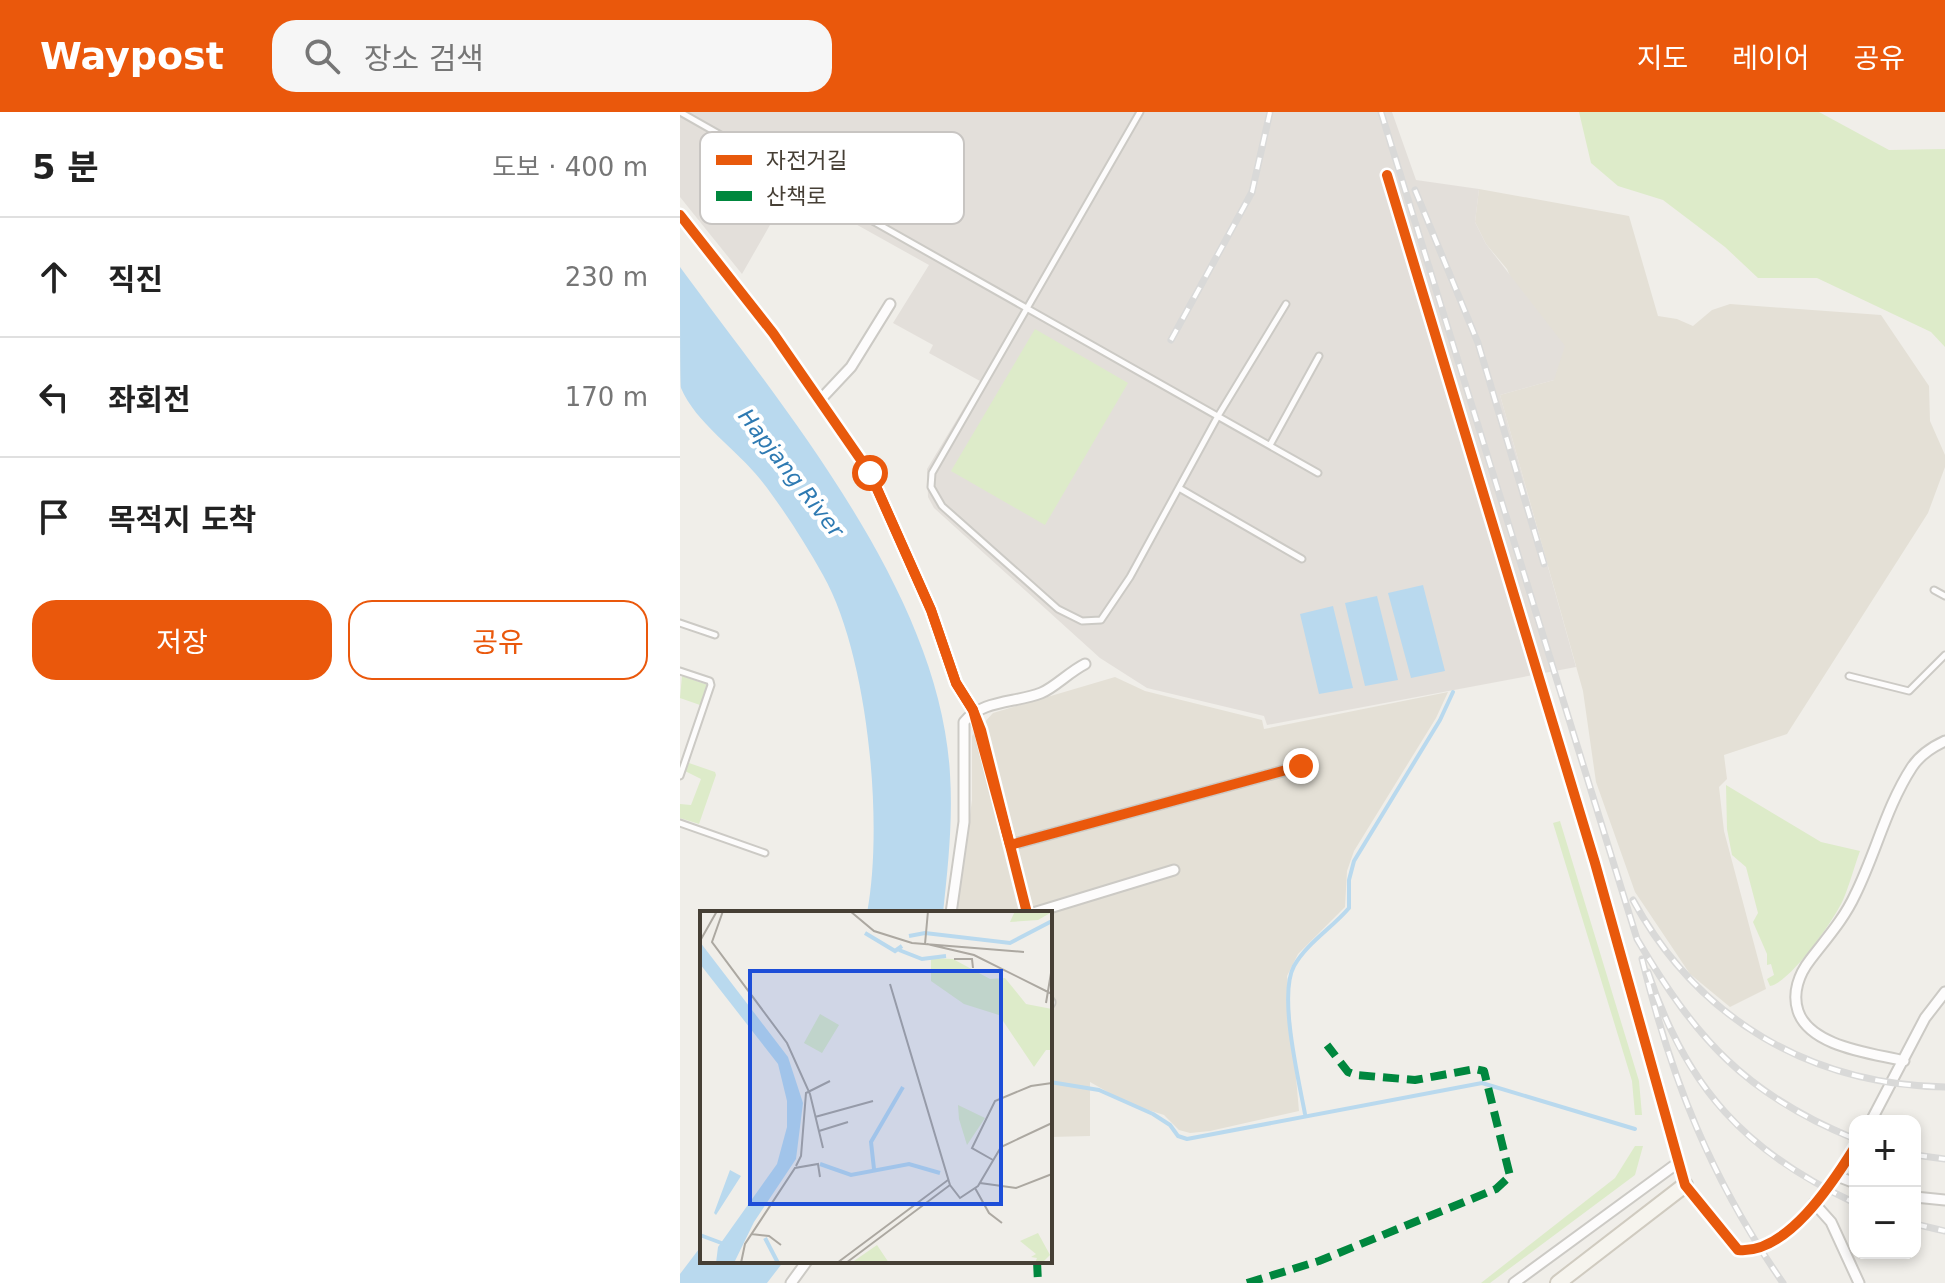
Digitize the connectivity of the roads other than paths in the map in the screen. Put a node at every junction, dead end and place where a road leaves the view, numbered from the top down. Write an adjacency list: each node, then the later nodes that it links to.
1 (680, 112): 3 (lane)
2 (1140, 112): 9 (lane)
3 (715, 132)
4 (1387, 175): 40 (street)
5 (680, 215): 11 (street)
6 (878, 224): 9 (lane)
7 (890, 304): 11 (street)
8 (1286, 304): 12 (lane)
9 (1029, 309): 12 (lane); 15 (lane)
10 (1319, 356): 13 (lane)
11 (820, 400): 25 (street)
12 (1218, 416): 13 (lane); 15 (lane)
13 (1270, 445): 14 (lane)
14 (1318, 473)
15 (1179, 488): 16 (lane)
16 (1302, 559)
17 (1934, 590): 18 (lane)
18 (1945, 596)
19 (680, 623): 20 (lane)
20 (715, 635)
21 (1945, 655): 24 (lane)
22 (1085, 664): 25 (street)
23 (680, 671): 28 (lane)
24 (1849, 676)
25 (973, 710): 30 (street); 33 (street)
26 (1945, 741): 37 (street)
27 (1301, 766): 30 (street)
28 (680, 776)
29 (680, 823): 31 (lane)
30 (1010, 845): 34 (street)
31 (765, 853)
32 (1174, 870): 35 (street)
33 (951, 911)
34 (1029, 911)
35 (1037, 911)
36 (1945, 992): 37 (street)
37 (1904, 1061): 38 (street)
38 (1874, 1115)
39 (1849, 1157): 41 (street)
40 (1679, 1162): 43 (street); 49 (street)
41 (1837, 1176): 42 (street); 46 (street)
42 (1849, 1181)
43 (1685, 1185): 46 (street); 50 (street)
44 (1921, 1198): 45 (street)
45 (1945, 1200)
46 (1814, 1203): 51 (street)
47 (806, 1263): 48 (street)
48 (791, 1283)
49 (1514, 1283)
50 (1558, 1283)
51 (1859, 1283)

